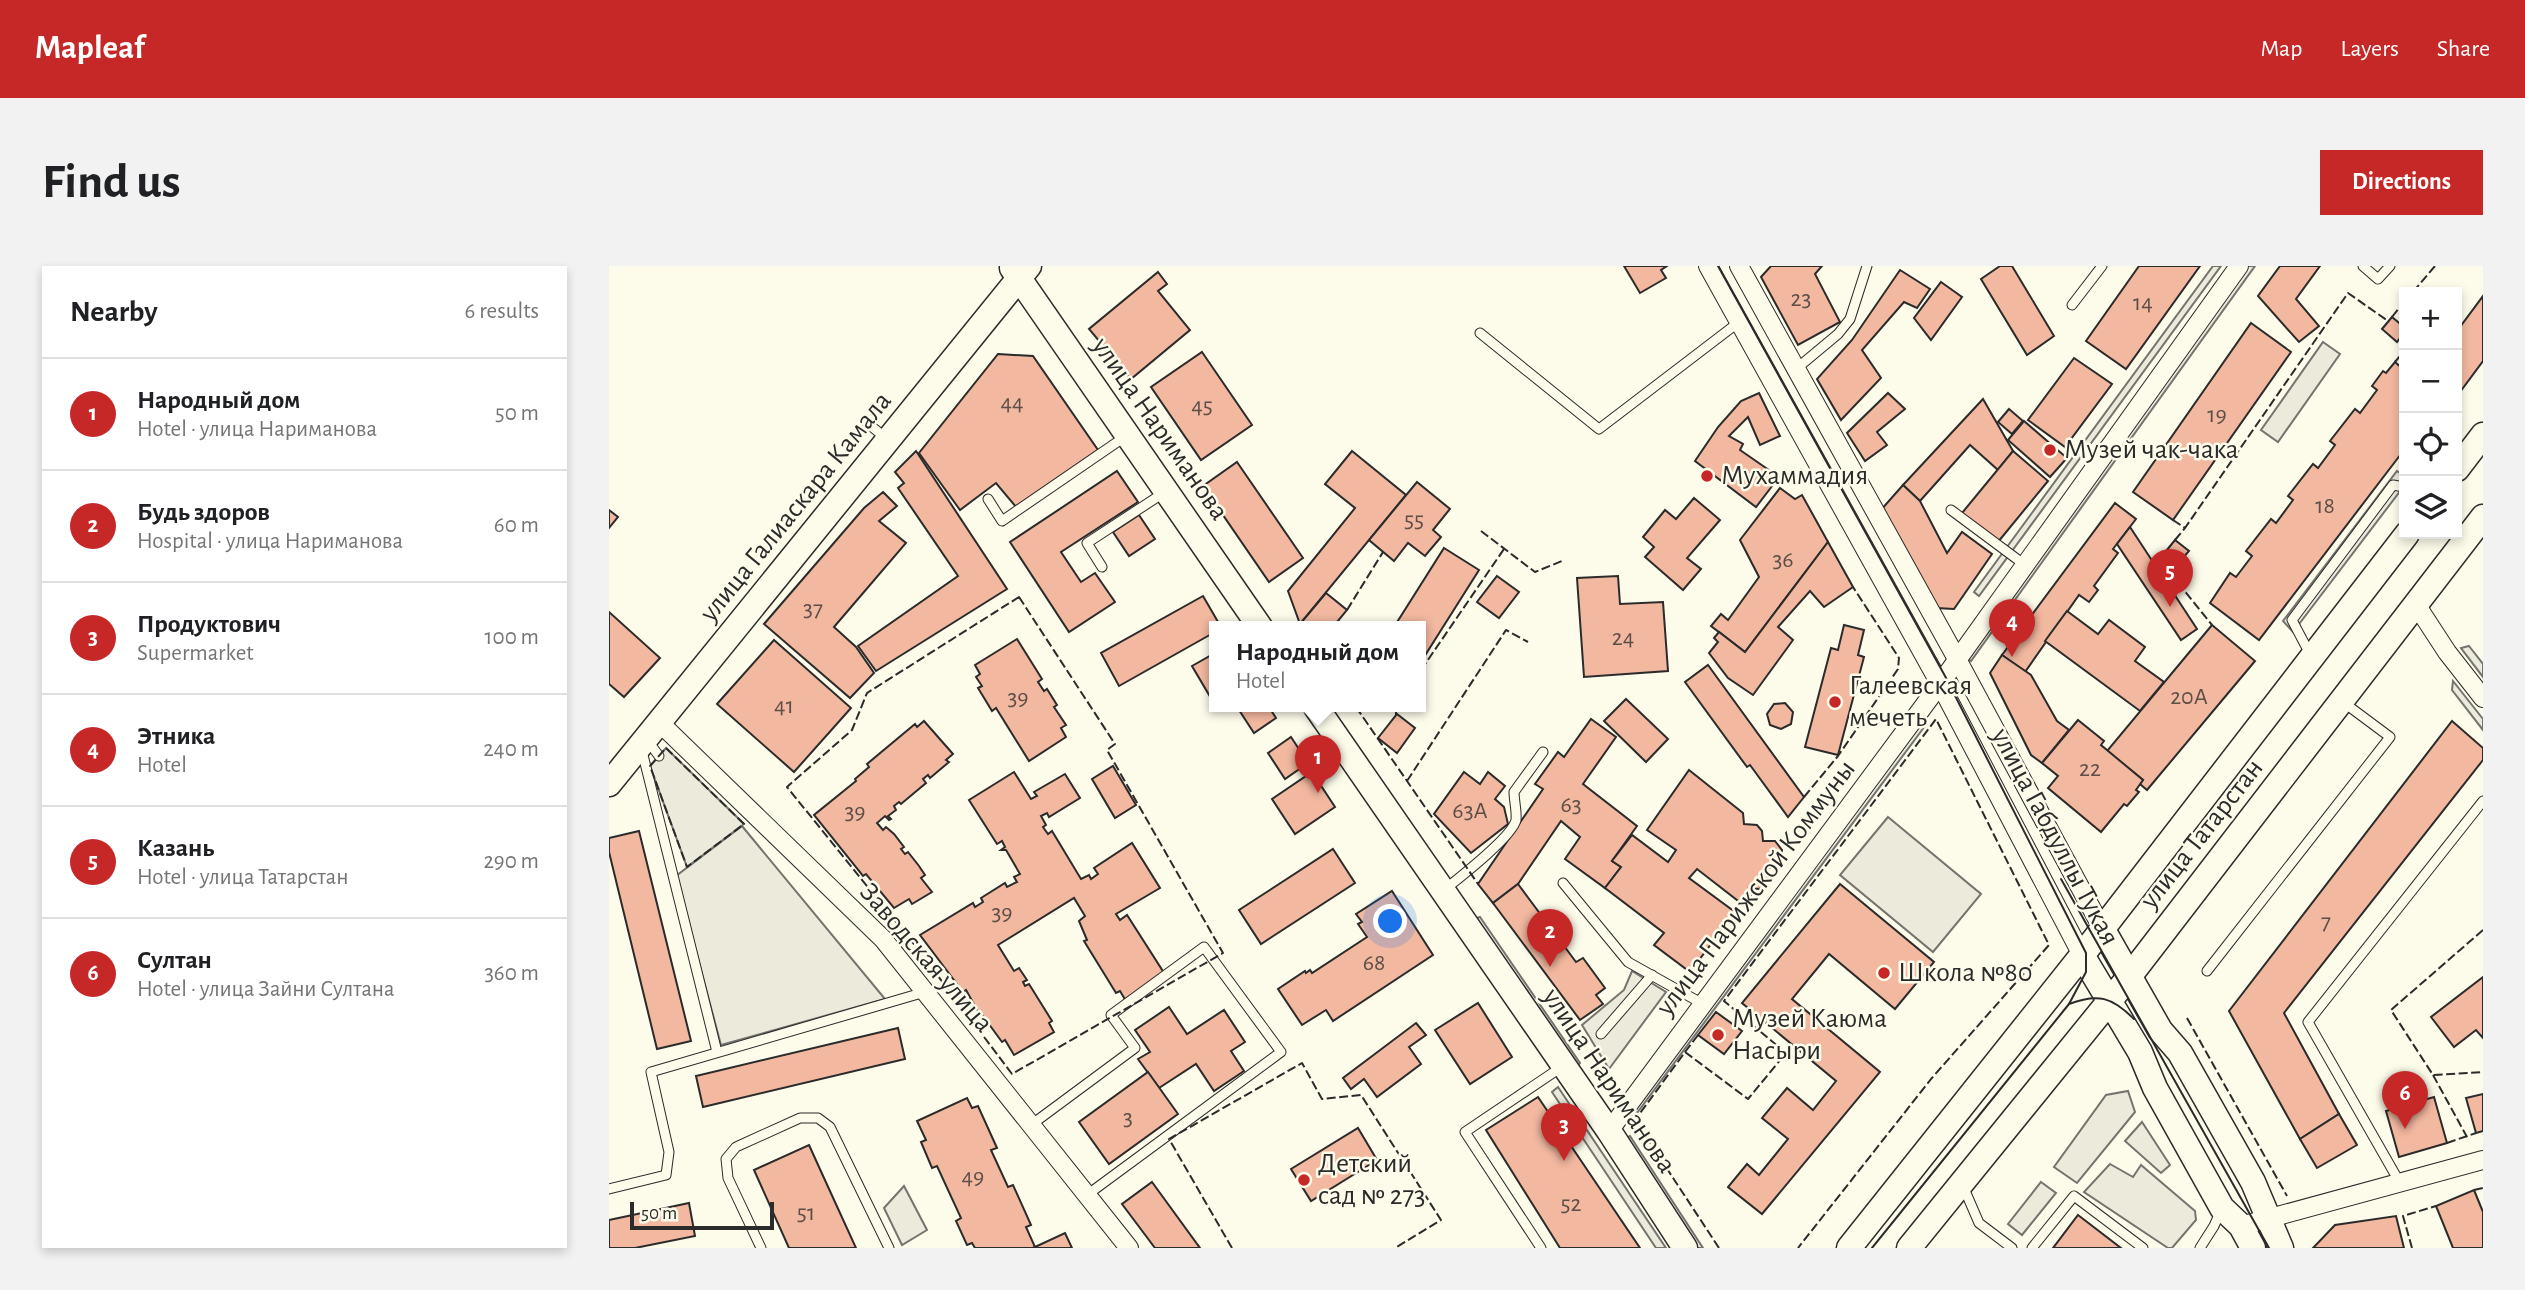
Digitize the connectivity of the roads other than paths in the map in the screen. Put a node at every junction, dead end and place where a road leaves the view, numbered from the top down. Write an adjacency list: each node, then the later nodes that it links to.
1 (1708, 266): 10 (street, улица Габдуллы Тукая)
2 (1867, 266): 12 (lane)
3 (2102, 266): 9 (lane)
4 (2239, 266): 24 (street, улица Парижской Коммуны)
5 (2363, 266): 6 (lane)
6 (2390, 266)
7 (1743, 268): 12 (street, улица Габдуллы Тукая)
8 (1019, 270): 14 (main road, улица Нариманова); 16 (main road, улица Галиаскара Камала)
9 (2072, 305)
10 (1739, 322): 11 (lane); 30 (street, улица Габдуллы Тукая)
11 (1480, 332)
12 (1796, 369): 29 (street, улица Габдуллы Тукая)
13 (865, 421): 16 (lane)
14 (1128, 435): 19 (main road, улица Нариманова); 20 (lane)
15 (2483, 435): 17 (main road)
16 (888, 440): 34 (main road, улица Галиаскара Камала)
17 (2462, 462)
18 (2399, 486): 28 (lane)
19 (1166, 491): 25 (lane); 27 (main road, улица Нариманова)
20 (988, 499)
21 (1951, 510): 24 (lane)
22 (2483, 517): 26 (main road, улица Татарстан)
23 (2403, 539): 28 (main road, улица Татарстан)
24 (2025, 565): 29 (street, улица Парижской Коммуны)
25 (1103, 567)
26 (2417, 606): 31 (street); 32 (main road, улица Татарстан)
27 (1256, 621)
28 (2312, 657): 40 (main road, улица Татарстан)
29 (1957, 659): 30 (street, улица Парижской Коммуны); 40 (street, улица Габдуллы Тукая)
30 (1940, 684): 41 (street, улица Габдуллы Тукая); 47 (street, улица Парижской Коммуны)
31 (2483, 698)
32 (2342, 702): 42 (lane); 44 (main road, улица Татарстан)
33 (1319, 712): 39 (main road, улица Нариманова)
34 (652, 741): 36 (main road, улица Галиаскара Камала); 45 (street, Заводская улица); 49 (lane)
35 (1543, 752): 39 (lane)
36 (609, 784)
37 (2483, 801): 55 (lane)
38 (1563, 883): 43 (lane)
39 (1443, 891): 50 (main road, улица Нариманова)
40 (2102, 929): 41 (main road, улица Татарстан); 44 (main road, улица Габдуллы Тукая)
41 (2082, 955): 46 (main road, улица Габдуллы Тукая); 66 (main road, улица Татарстан)
42 (2207, 971)
43 (1652, 975): 47 (lane); 48 (lane)
44 (2129, 977): 46 (main road, улица Татарстан); 59 (main road, улица Габдуллы Тукая)
45 (925, 992): 49 (lane); 51 (street, Заводская улица)
46 (2110, 1000): 54 (main road, улица Татарстан); 58 (main road, улица Габдуллы Тукая)
47 (1703, 1003): 52 (street, улица Парижской Коммуны)
48 (1601, 1034)
49 (717, 1052): 56 (lane)
50 (1563, 1065): 52 (main road, улица Нариманова); 64 (lane)
51 (1031, 1125): 57 (street, Заводская улица); 57 (lane)
52 (1609, 1131): 65 (main road, улица Нариманова)
53 (2483, 1160): 55 (street)
54 (1962, 1182): 67 (main road, улица Татарстан); 68 (lane)
55 (2400, 1184): 59 (street)
56 (609, 1189)
57 (1087, 1195): 63 (street, Заводская улица)
58 (2222, 1208): 60 (main road, улица Габдуллы Тукая); 71 (lane)
59 (2267, 1219): 60 (street); 73 (main road, улица Габдуллы Тукая)
60 (2241, 1226): 72 (main road, улица Габдуллы Тукая)
61 (761, 1248): 62 (lane)
62 (889, 1248)
63 (1129, 1248)
64 (1541, 1248)
65 (1685, 1248)
66 (1849, 1248)
67 (1909, 1248)
68 (2012, 1248)
69 (2032, 1248): 70 (lane)
70 (2143, 1248)
71 (2200, 1248)
72 (2253, 1248)
73 (2281, 1248)

